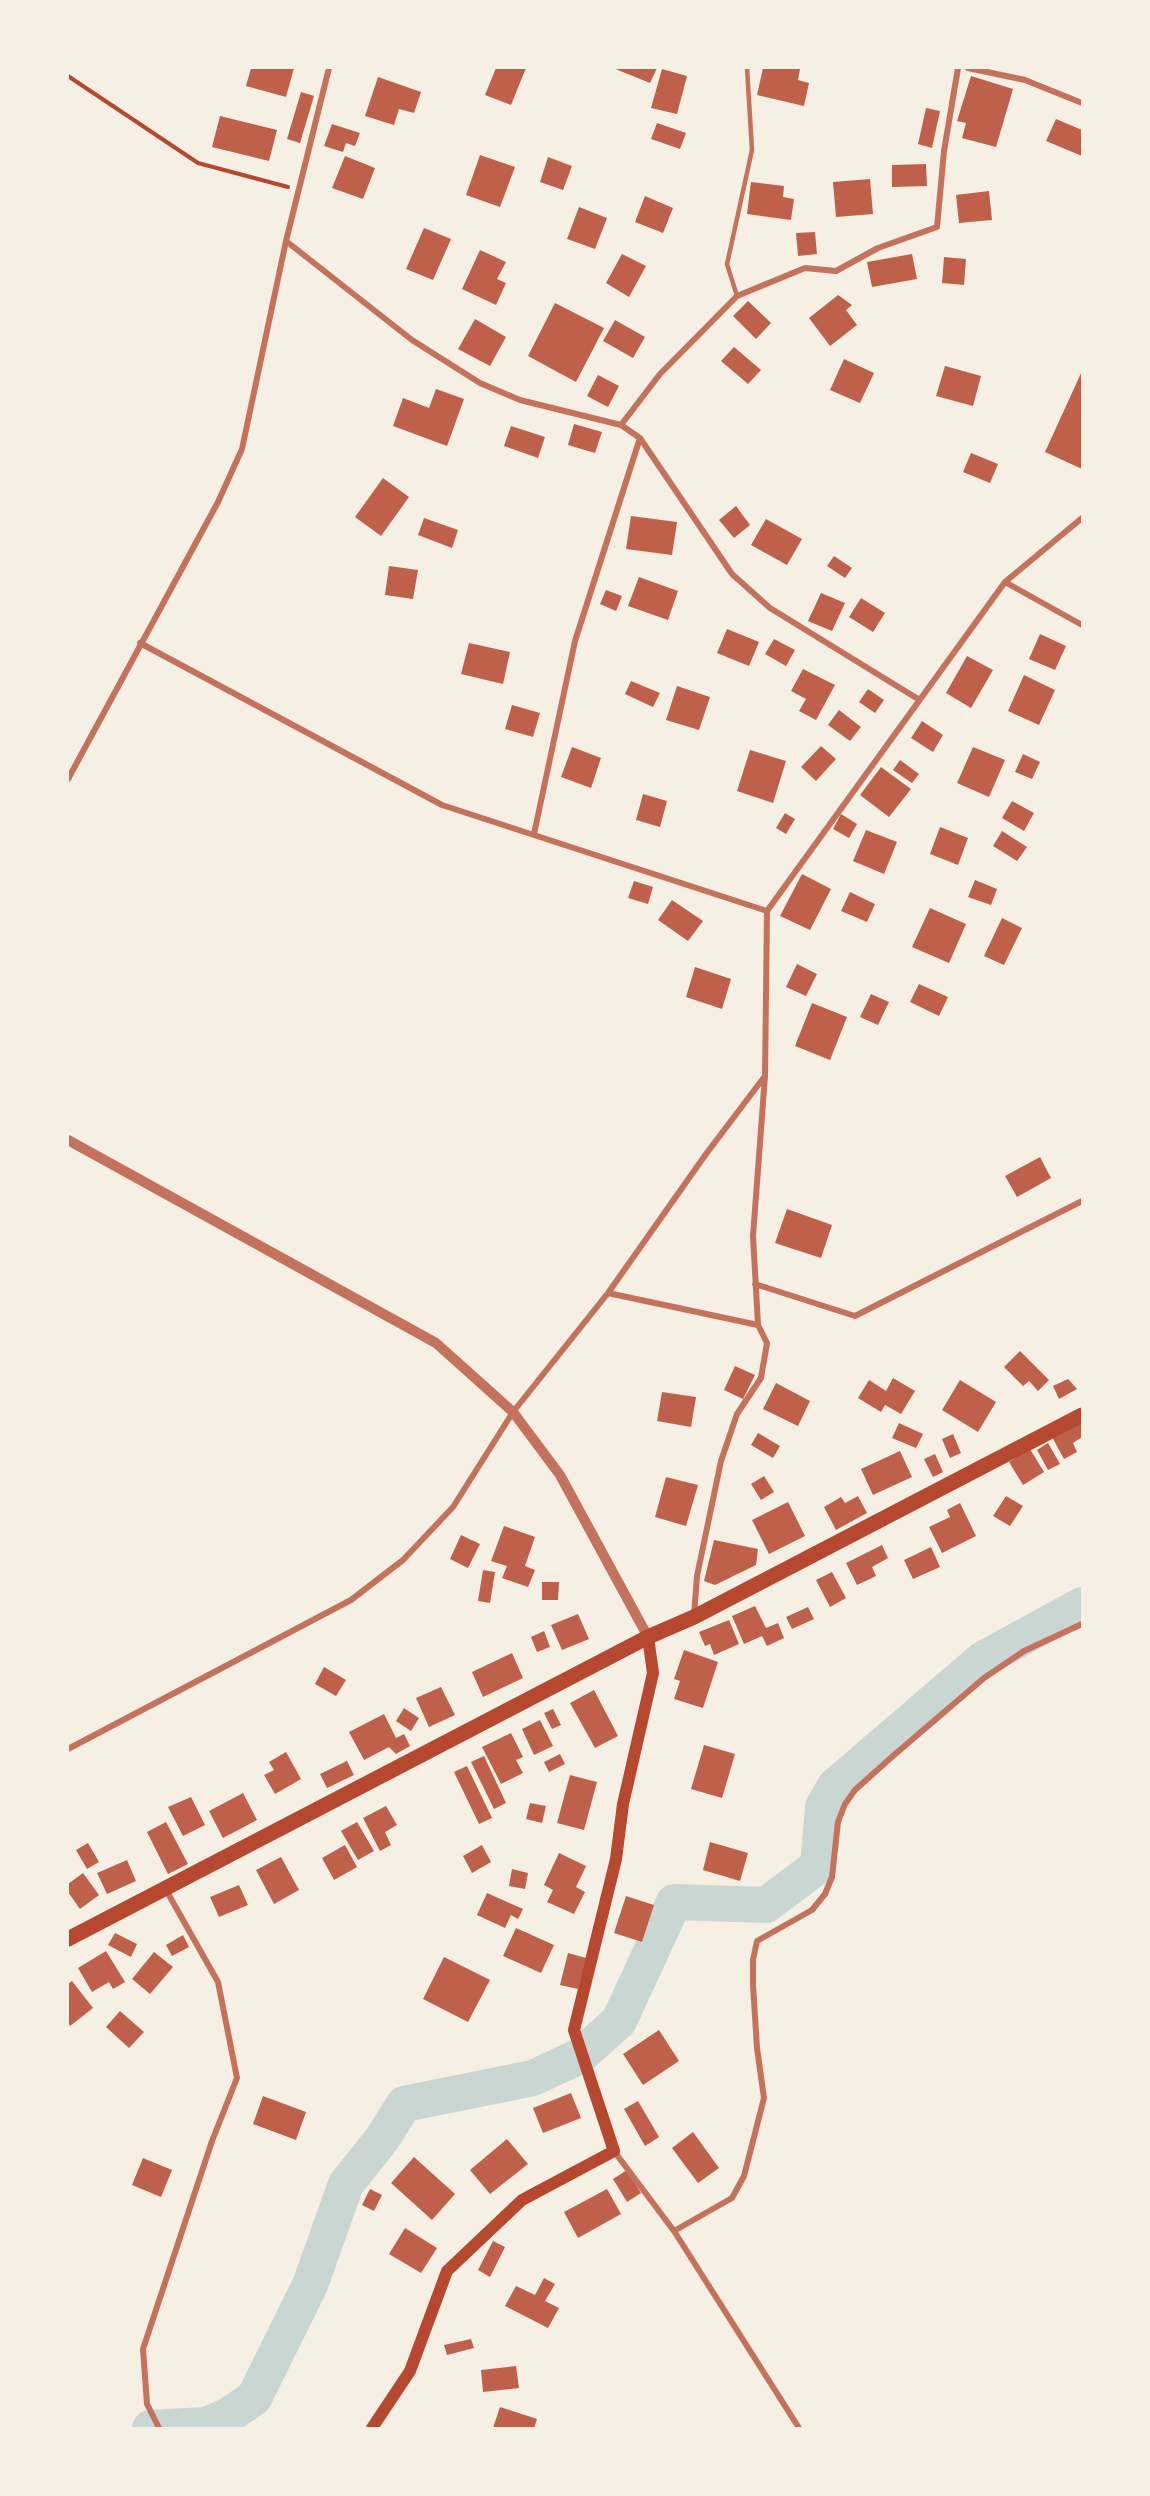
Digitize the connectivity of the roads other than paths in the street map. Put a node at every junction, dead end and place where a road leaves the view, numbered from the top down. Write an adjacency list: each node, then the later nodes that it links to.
1 (329, 68): 6 (street)
2 (747, 68): 7 (lane)
3 (958, 68): 7 (street)
4 (968, 68): 5 (street)
5 (1083, 103)
6 (286, 241): 8 (street); 13 (street)
7 (737, 296): 8 (street)
8 (621, 425): 9 (street)
9 (640, 438): 14 (street); 16 (street)
10 (1083, 518): 11 (street)
11 (1005, 582): 12 (street); 14 (street)
12 (1083, 625)
13 (140, 643): 15 (street); 16 (street)
14 (918, 699): 17 (street)
15 (68, 779)
16 (534, 834): 17 (street)
17 (767, 911): 18 (street)
18 (765, 1076): 21 (street); 22 (street)
19 (68, 1140): 24 (street)
20 (1083, 1201): 21 (street)
21 (754, 1284): 23 (street)
22 (608, 1293): 23 (street); 24 (street)
23 (758, 1325): 26 (street)
24 (513, 1412): 28 (street); 29 (street)
25 (1083, 1415): 26 (main road)
26 (694, 1617): 28 (main road)
27 (1083, 1624): 33 (street)
28 (648, 1636): 30 (main road); 32 (main road)
29 (68, 1749)
30 (165, 1890): 31 (main road); 34 (street)
31 (68, 1939)
32 (614, 2151): 33 (street); 35 (main road)
33 (674, 2231): 36 (street)
34 (159, 2428)
35 (372, 2428)
36 (799, 2428)

